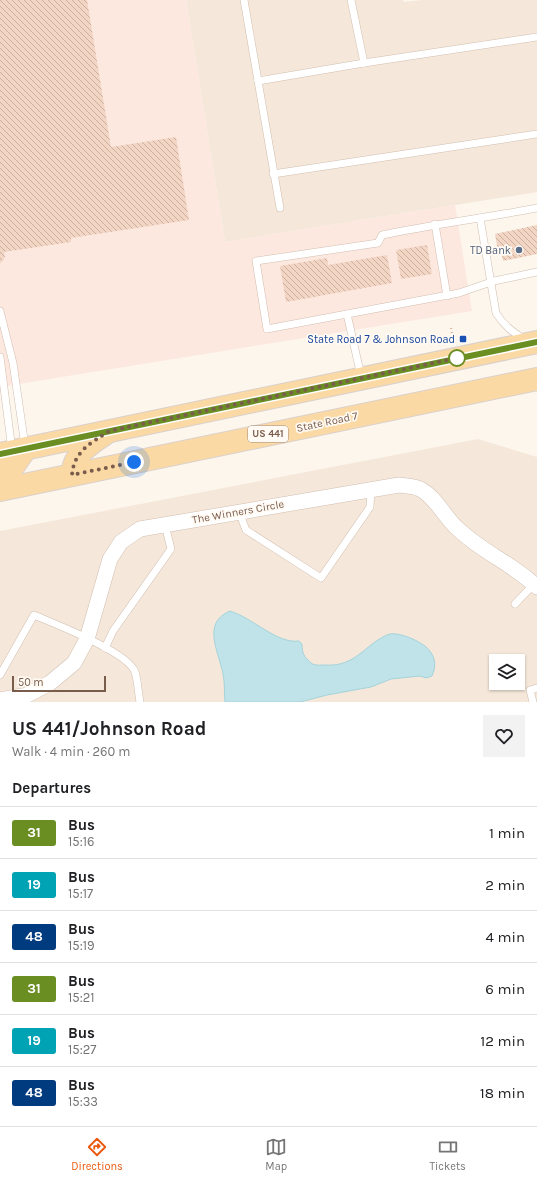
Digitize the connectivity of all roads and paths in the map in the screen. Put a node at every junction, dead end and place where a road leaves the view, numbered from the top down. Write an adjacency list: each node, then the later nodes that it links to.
1 (244, 0): 5 (lane)
2 (351, 0): 4 (lane)
3 (537, 37): 4 (lane)
4 (364, 63): 5 (lane)
5 (258, 81): 7 (lane)
6 (537, 134): 7 (lane)
7 (273, 174): 8 (lane)
8 (280, 208)
9 (537, 208): 10 (lane)
10 (480, 218): 11 (lane); 13 (lane)
11 (435, 224): 14 (lane); 16 (lane)
12 (537, 272): 13 (lane)
13 (490, 282): 14 (lane); 18 (lane)
14 (447, 296): 16 (lane)
15 (0, 314): 17 (lane); 23 (lane)
16 (347, 314): 20 (lane)
17 (0, 336)
18 (534, 343): 20 (main road)
19 (0, 357): 23 (lane)
20 (361, 378): 22 (main road)
21 (537, 378): 24 (main road, State Road 7 / US 441)
22 (109, 431): 23 (main road); 24 (main road)
23 (13, 451): 25 (main road)
24 (72, 475): 27 (main road, State Road 7 / US 441)
25 (0, 479)
26 (372, 489): 28 (street, The Winners Circle); 28 (lane); 30 (street, The Winners Circle)
27 (0, 490)
28 (239, 512): 29 (street, The Winners Circle)
29 (165, 524): 32 (street, The Winners Circle); 33 (lane)
30 (535, 585): 31 (lane)
31 (515, 604)
32 (87, 639): 33 (lane); 34 (lane); 36 (street, The Winners Circle)
33 (105, 648): 37 (lane)
34 (0, 675)
35 (537, 688): 38 (lane)
36 (0, 700)
37 (140, 702)
38 (533, 702)

